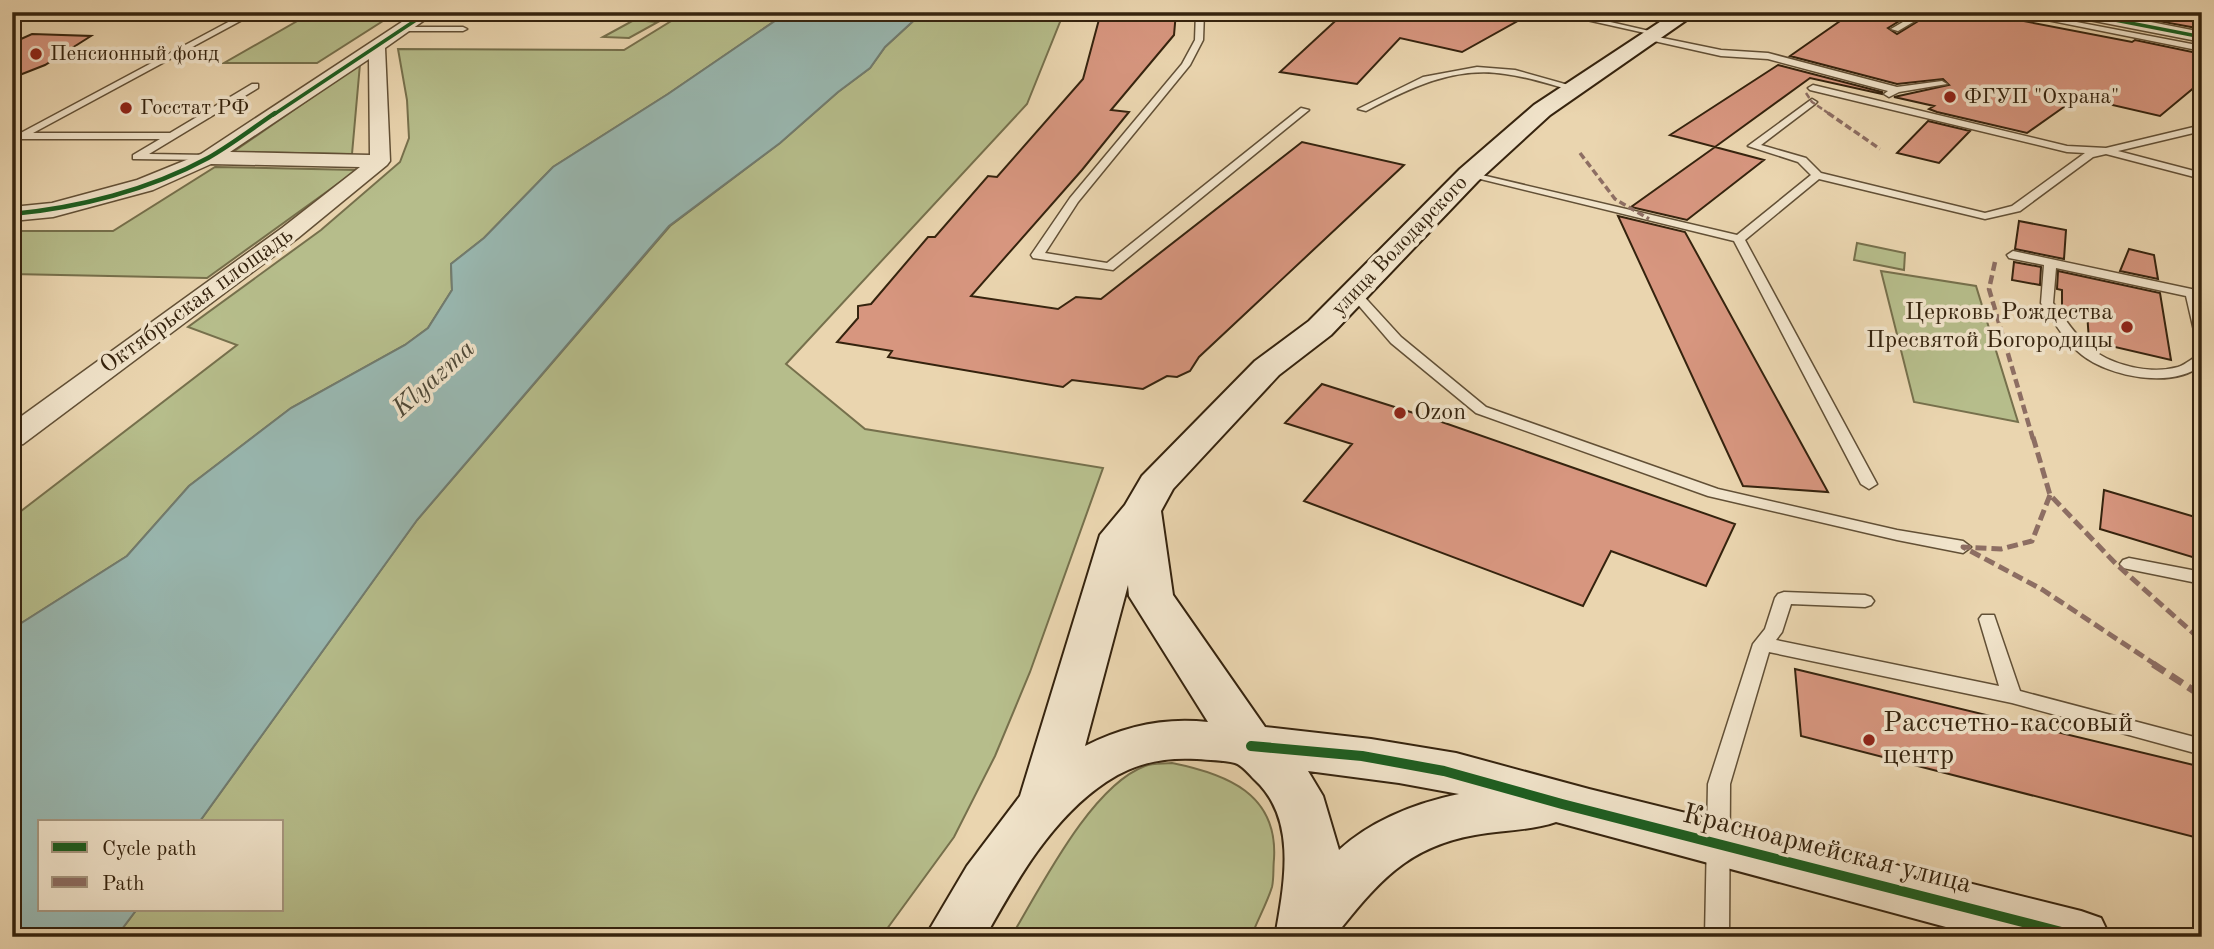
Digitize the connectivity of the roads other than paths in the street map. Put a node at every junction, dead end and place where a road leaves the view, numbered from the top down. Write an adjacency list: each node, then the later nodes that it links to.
1 (253, 12): 26 (lane)
2 (428, 12): 9 (street)
3 (1200, 12): 24 (lane)
4 (1555, 12): 12 (lane)
5 (1689, 12): 12 (main road, улица Володарского)
6 (1926, 12): 11 (lane)
7 (2011, 12): 15 (lane)
8 (2074, 12): 13 (street)
9 (402, 29): 10 (lane); 14 (street)
10 (463, 29)
11 (1895, 29)
12 (1651, 35): 18 (main road, улица Володарского); 20 (lane)
13 (2202, 37)
14 (377, 46): 28 (street); 29 (street)
15 (2202, 48)
16 (1942, 84): 20 (lane)
17 (255, 86): 26 (lane)
18 (1574, 88): 23 (lane); 30 (main road, улица Володарского)
19 (1813, 88): 22 (lane)
20 (1897, 90): 22 (lane)
21 (1812, 102): 31 (lane)
22 (1875, 103): 27 (lane)
23 (1363, 109)
24 (1304, 110)
25 (2202, 128): 27 (lane)
26 (172, 136): 28 (lane)
27 (2106, 151): 31 (lane); 32 (lane)
28 (208, 158): 29 (street); 33 (street)
29 (380, 161): 40 (street, Октябрьская площадь)
30 (1469, 175): 34 (lane); 37 (main road, улица Володарского)
31 (1817, 175): 34 (lane)
32 (2202, 176)
33 (12, 214)
34 (1739, 239): 41 (lane)
35 (2012, 255): 36 (lane)
36 (2050, 263): 38 (lane); 39 (lane)
37 (1354, 293): 42 (main road, улица Володарского); 43 (lane)
38 (2202, 335)
39 (2202, 358)
40 (12, 438)
41 (1870, 484)
42 (1141, 511): 50 (main road); 52 (main road, улица Володарского)
43 (1964, 547)
44 (2129, 564): 45 (lane)
45 (2202, 578)
46 (1865, 601): 48 (lane)
47 (1988, 619): 49 (lane)
48 (1762, 644): 49 (lane); 54 (lane)
49 (2012, 696): 51 (lane)
50 (1251, 746): 52 (main road); 53 (main road); 55 (main road)
51 (2202, 747)
52 (1044, 803): 56 (main road)
53 (1562, 804): 54 (main road, Красноармейская улица); 55 (main road)
54 (1718, 843): 57 (lane); 58 (main road, Красноармейская улица)
55 (1306, 931)
56 (954, 937)
57 (1717, 937)
58 (2081, 937)

